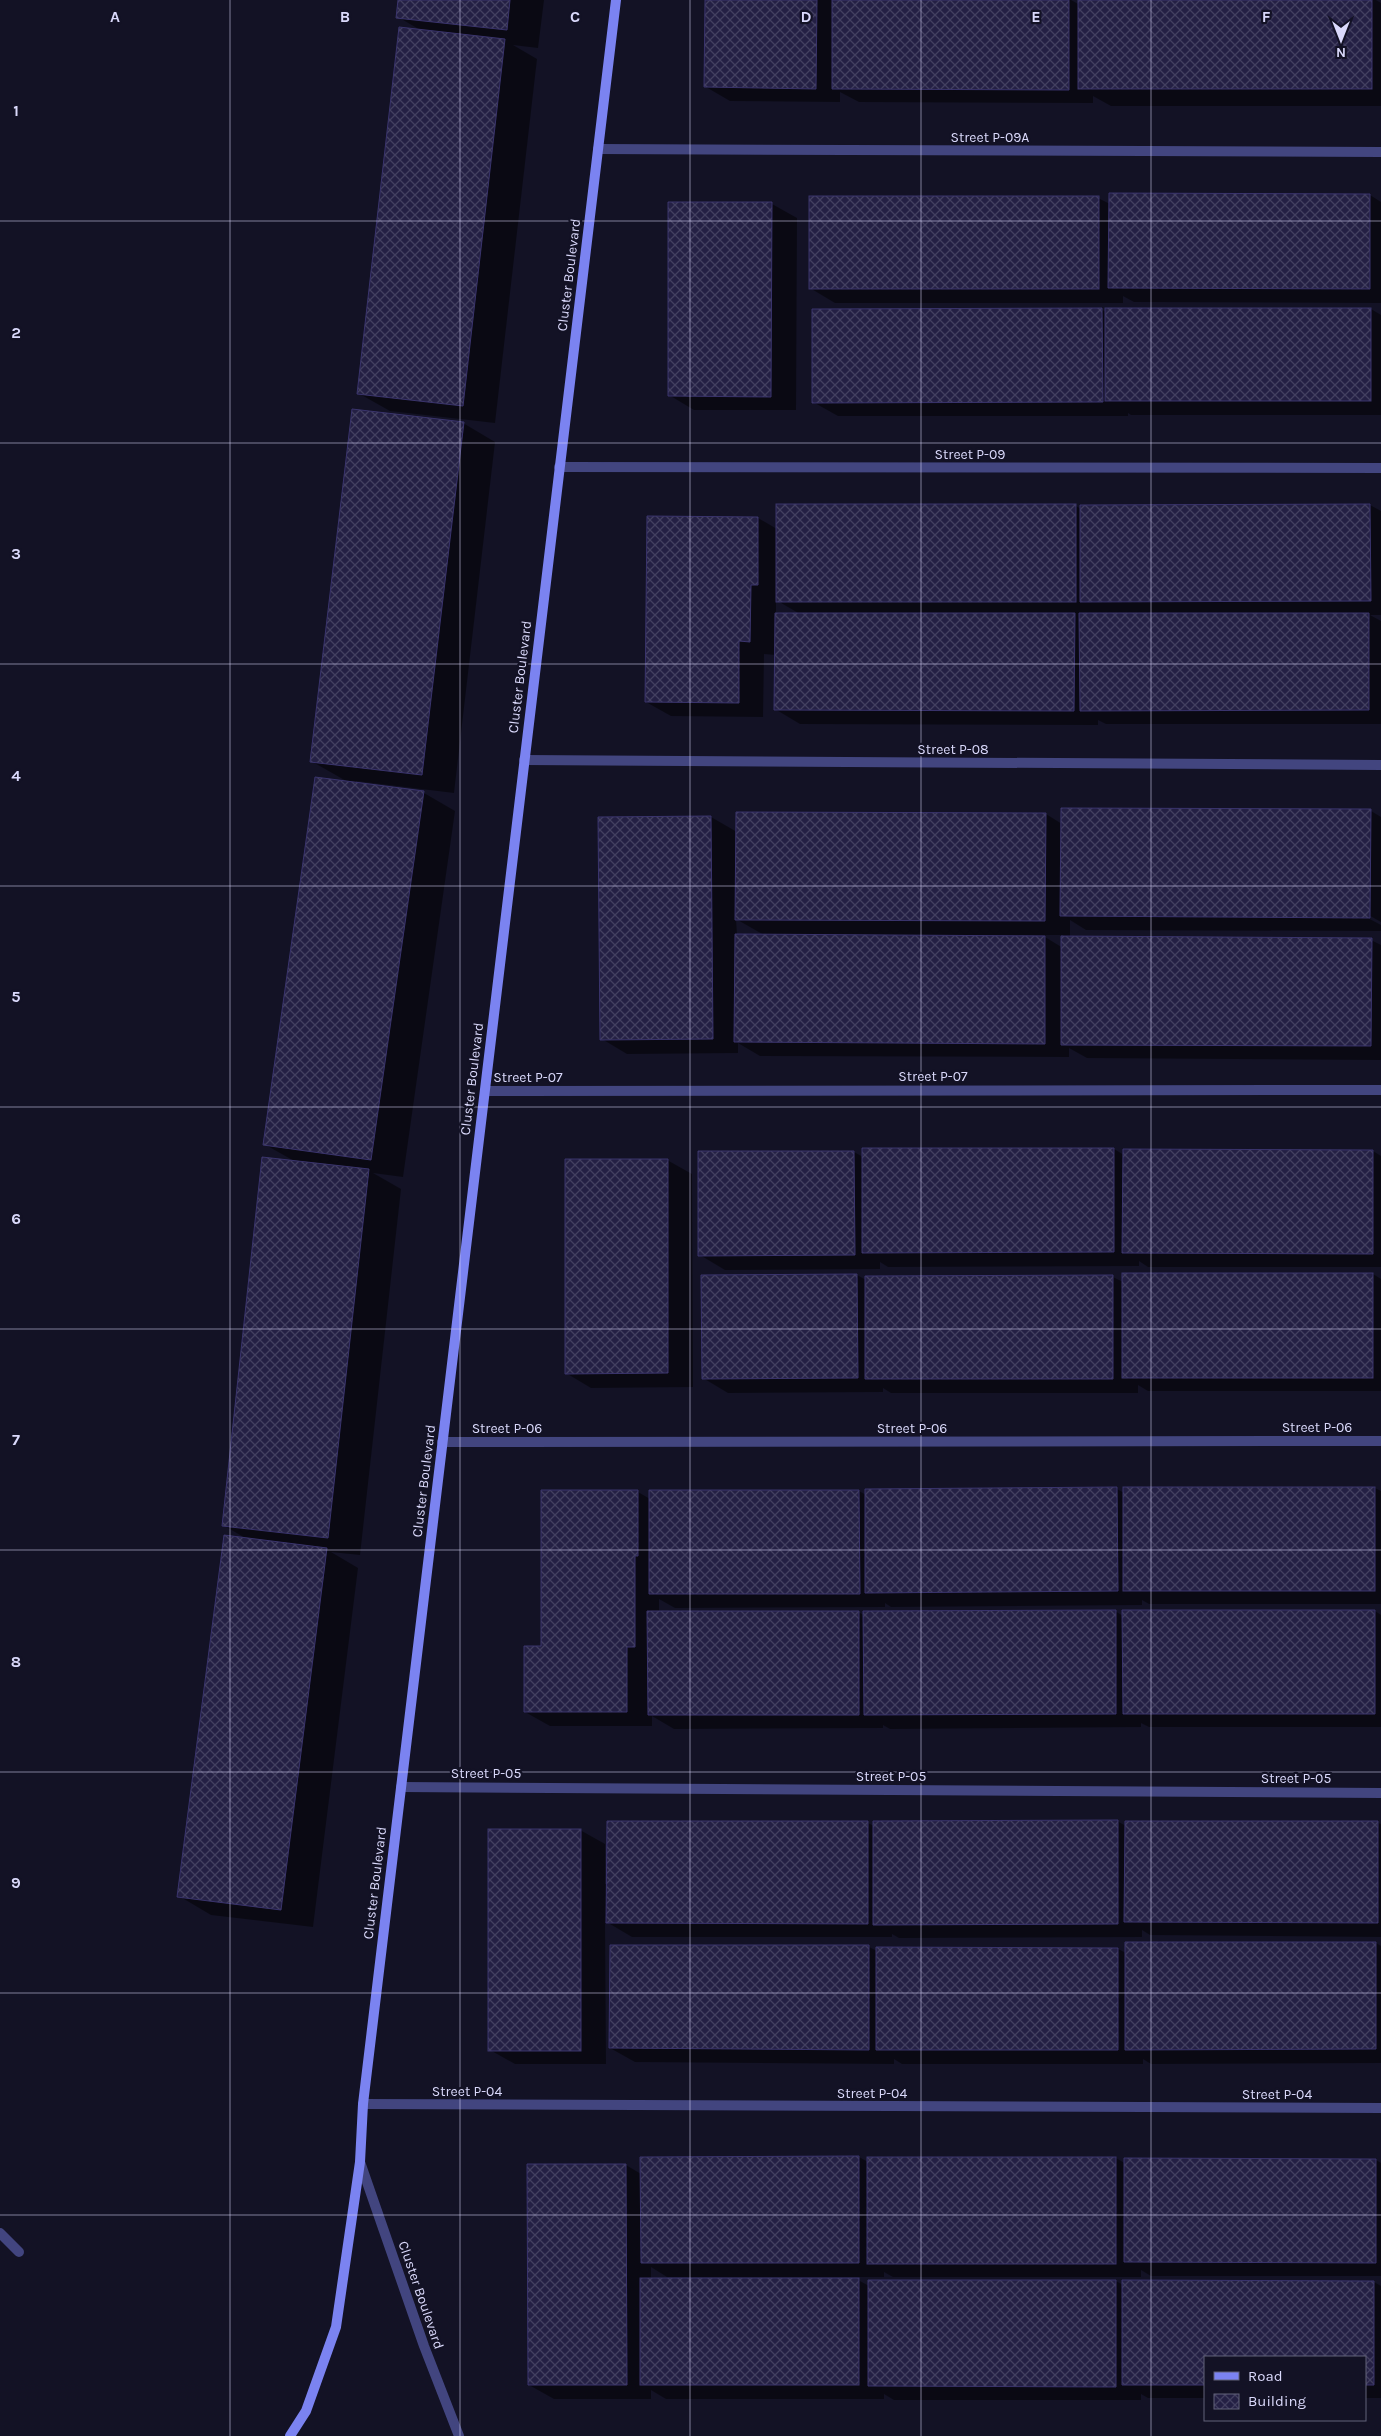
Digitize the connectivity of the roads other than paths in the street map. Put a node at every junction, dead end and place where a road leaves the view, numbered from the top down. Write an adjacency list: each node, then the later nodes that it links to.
1 (616, 0): 2 (street, Cluster Boulevard)
2 (598, 149): 3 (street, Street P-09A); 4 (street, Cluster Boulevard)
3 (1381, 152)
4 (560, 467): 5 (street, Street P-09); 6 (street, Cluster Boulevard)
5 (1381, 468)
6 (524, 760): 7 (street, Street P-08); 8 (street, Cluster Boulevard)
7 (1381, 765)
8 (485, 1090): 9 (street, Street P-07); 11 (street, Cluster Boulevard)
9 (1381, 1090)
10 (1381, 1441): 11 (street, Street P-06)
11 (442, 1442): 12 (street, Cluster Boulevard)
12 (401, 1786): 13 (street, Street P-05); 14 (street, Cluster Boulevard)
13 (1381, 1793)
14 (363, 2104): 15 (street, Street P-04); 16 (street, Cluster Boulevard)
15 (1381, 2108)
16 (360, 2162): 19 (street, Cluster Boulevard); 20 (street, Cluster Boulevard)
17 (0, 2233): 18 (street)
18 (19, 2252)
19 (290, 2436)
20 (458, 2436)

